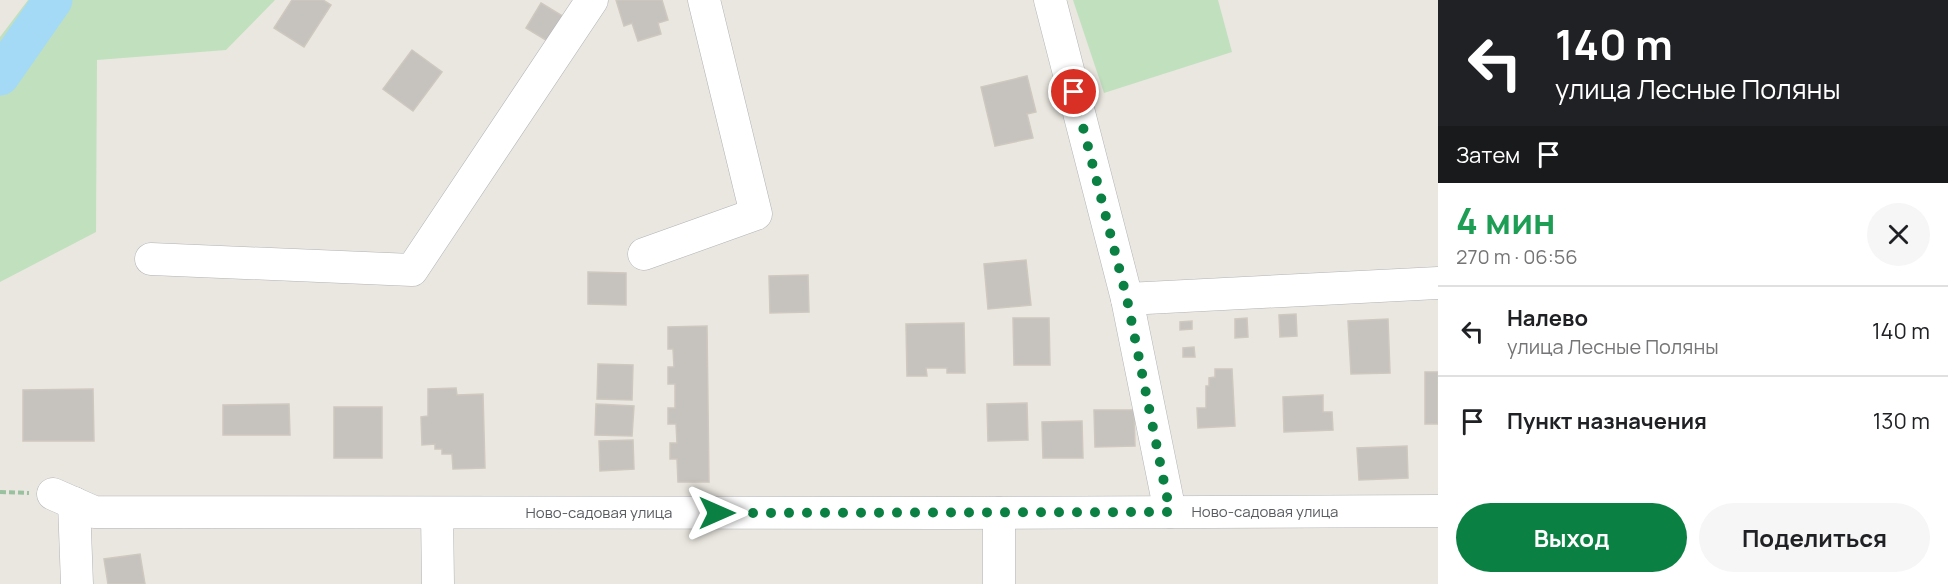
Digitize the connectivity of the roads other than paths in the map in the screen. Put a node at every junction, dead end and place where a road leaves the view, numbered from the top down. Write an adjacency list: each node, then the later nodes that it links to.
1 (592, 0): 5 (street)
2 (704, 0): 4 (street)
3 (1050, 0): 7 (street)
4 (644, 254)
5 (151, 260)
6 (1438, 283): 7 (street)
7 (1127, 299): 9 (street)
8 (1438, 511): 9 (street, Ново-садовая улица)
9 (1170, 512): 11 (street, Ново-садовая улица)
10 (437, 513): 11 (street, Ново-садовая улица); 12 (street, Ново-садовая улица); 13 (street)
11 (999, 513): 14 (street)
12 (77, 584)
13 (438, 584)
14 (999, 584)

